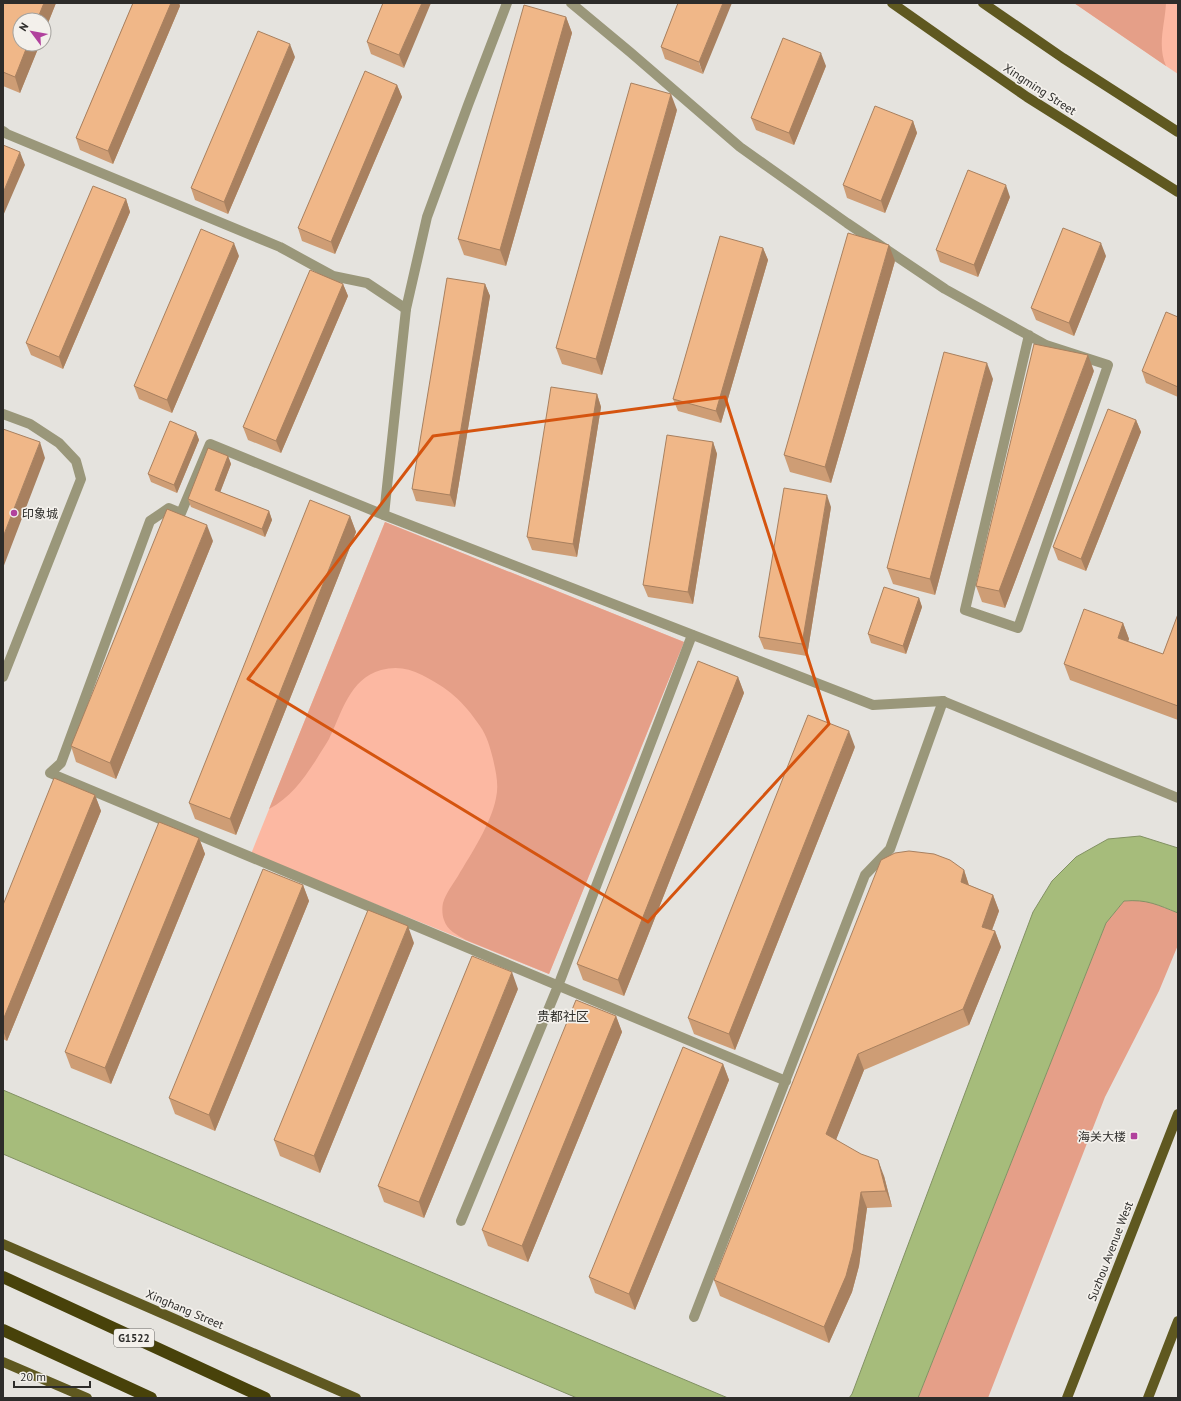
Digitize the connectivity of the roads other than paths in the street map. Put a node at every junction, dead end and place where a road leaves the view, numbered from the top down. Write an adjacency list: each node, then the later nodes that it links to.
1 (507, 3): 8 (street)
2 (571, 3): 9 (street)
3 (892, 3): 7 (main road, Xingming Street)
4 (983, 3): 6 (main road)
5 (3, 131): 8 (street)
6 (1178, 132)
7 (1178, 192)
8 (406, 309): 11 (street)
9 (1028, 335): 9 (street)
10 (3, 414): 13 (street)
11 (384, 515): 12 (street); 16 (street)
12 (692, 635): 14 (street); 16 (street)
13 (3, 677)
14 (943, 701): 15 (street); 17 (street)
15 (1178, 798)
16 (558, 986): 17 (street); 19 (street)
17 (786, 1081): 22 (street)
18 (1178, 1114): 30 (main road, Suzhou Avenue West)
19 (461, 1221)
20 (3, 1244): 29 (main road, Xinghang Street)
21 (3, 1278): 28 (highway, G1522)
22 (694, 1317)
23 (1178, 1321): 31 (main road)
24 (3, 1330): 27 (highway)
25 (3, 1362): 26 (main road)
26 (87, 1398)
27 (151, 1398)
28 (265, 1398)
29 (356, 1398)
30 (1066, 1398)
31 (1148, 1398)

